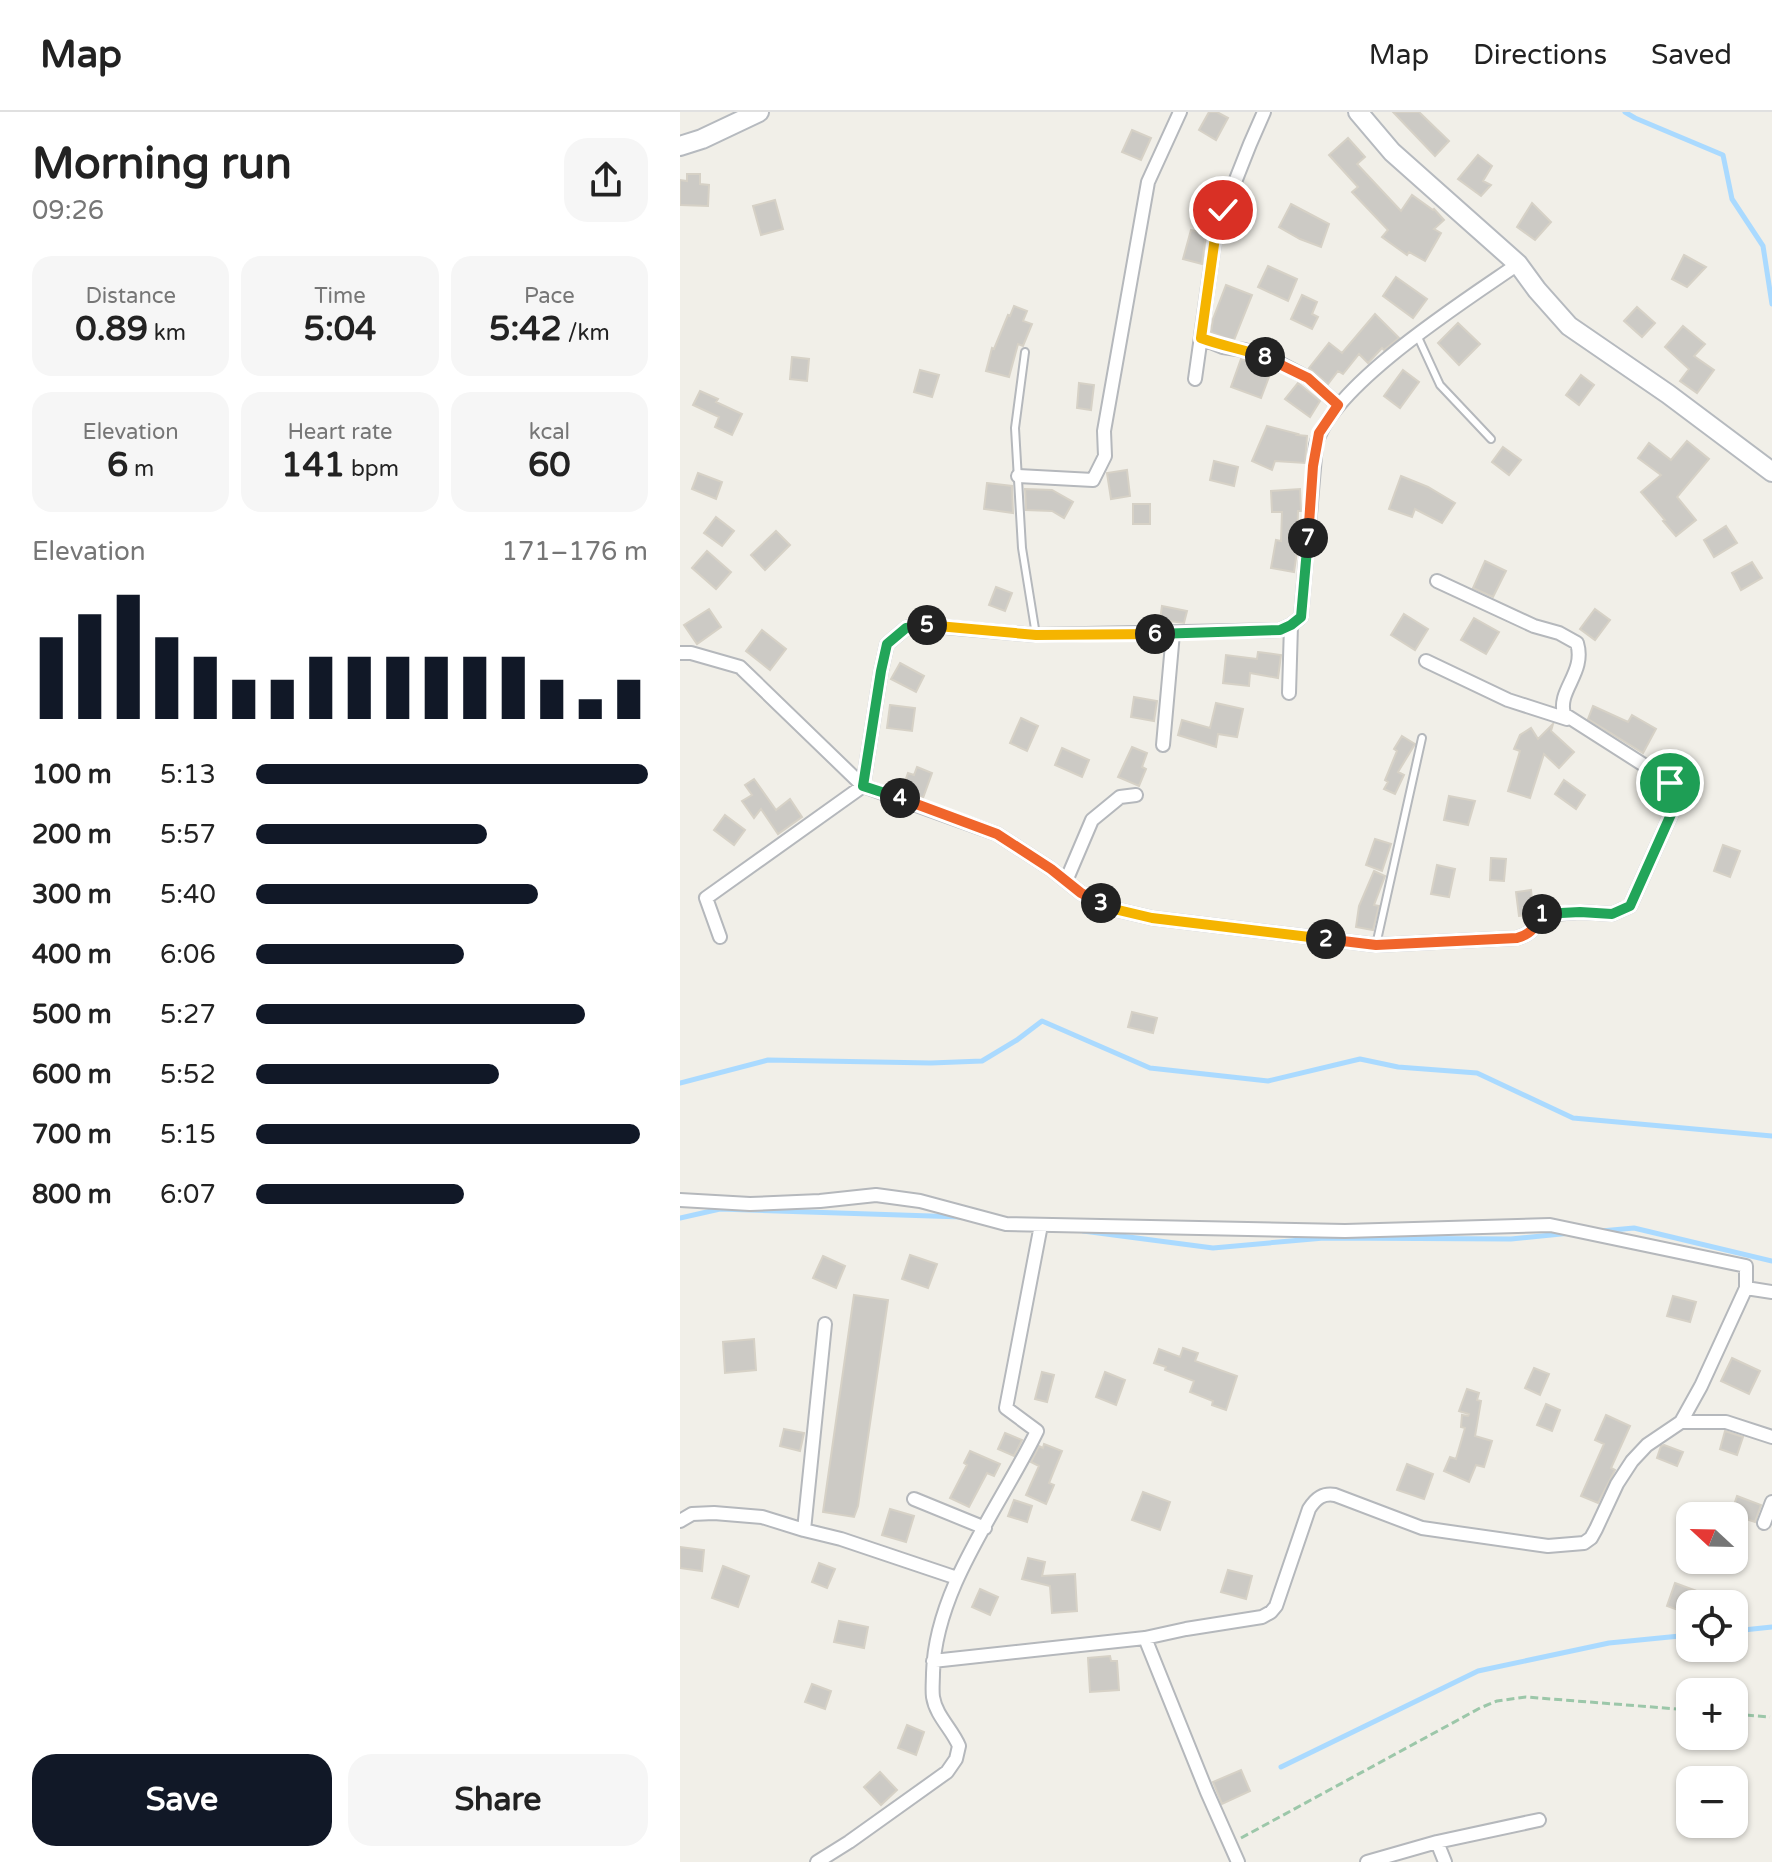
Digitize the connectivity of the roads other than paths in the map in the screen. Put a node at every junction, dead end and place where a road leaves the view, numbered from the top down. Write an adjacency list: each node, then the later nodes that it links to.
1 (759, 112): 5 (main road)
2 (1180, 112): 14 (street)
3 (1264, 112): 8 (street)
4 (1358, 112): 6 (main road)
5 (680, 146)
6 (1518, 264): 7 (street); 13 (main road)
7 (1417, 335): 11 (street); 12 (lane)
8 (1201, 338): 10 (street); 11 (street)
9 (1025, 352): 14 (lane)
10 (1195, 379)
11 (1338, 405): 16 (street)
12 (1491, 439)
13 (1772, 472)
14 (1018, 476): 18 (lane)
15 (1437, 581): 22 (street)
16 (1291, 625): 17 (street); 21 (street)
17 (1173, 633): 18 (street); 24 (street)
18 (1036, 635): 25 (street)
19 (680, 653): 25 (street)
20 (1426, 661): 22 (street)
21 (1289, 693)
22 (1570, 720): 29 (street)
23 (1422, 738): 29 (lane)
24 (1163, 745)
25 (863, 786): 27 (street); 28 (street)
26 (1136, 795): 27 (street)
27 (1066, 881): 29 (street)
28 (720, 937)
29 (1376, 945)
30 (680, 1200): 31 (street)
31 (1041, 1225): 32 (street); 41 (street)
32 (1746, 1288): 33 (street); 35 (street)
33 (1772, 1292)
34 (825, 1324): 42 (street)
35 (1681, 1422): 36 (street); 44 (street)
36 (1772, 1437)
37 (914, 1499): 41 (street)
38 (1772, 1502): 40 (street)
39 (680, 1521): 42 (street)
40 (1764, 1523)
41 (985, 1528): 43 (street)
42 (804, 1530): 43 (street)
43 (957, 1578): 45 (street)
44 (1145, 1638): 45 (street); 49 (street)
45 (933, 1661): 48 (street)
46 (1539, 1820): 47 (street)
47 (1437, 1842): 50 (street); 51 (street)
48 (817, 1862)
49 (1238, 1862)
50 (1367, 1862)
51 (1445, 1862)

